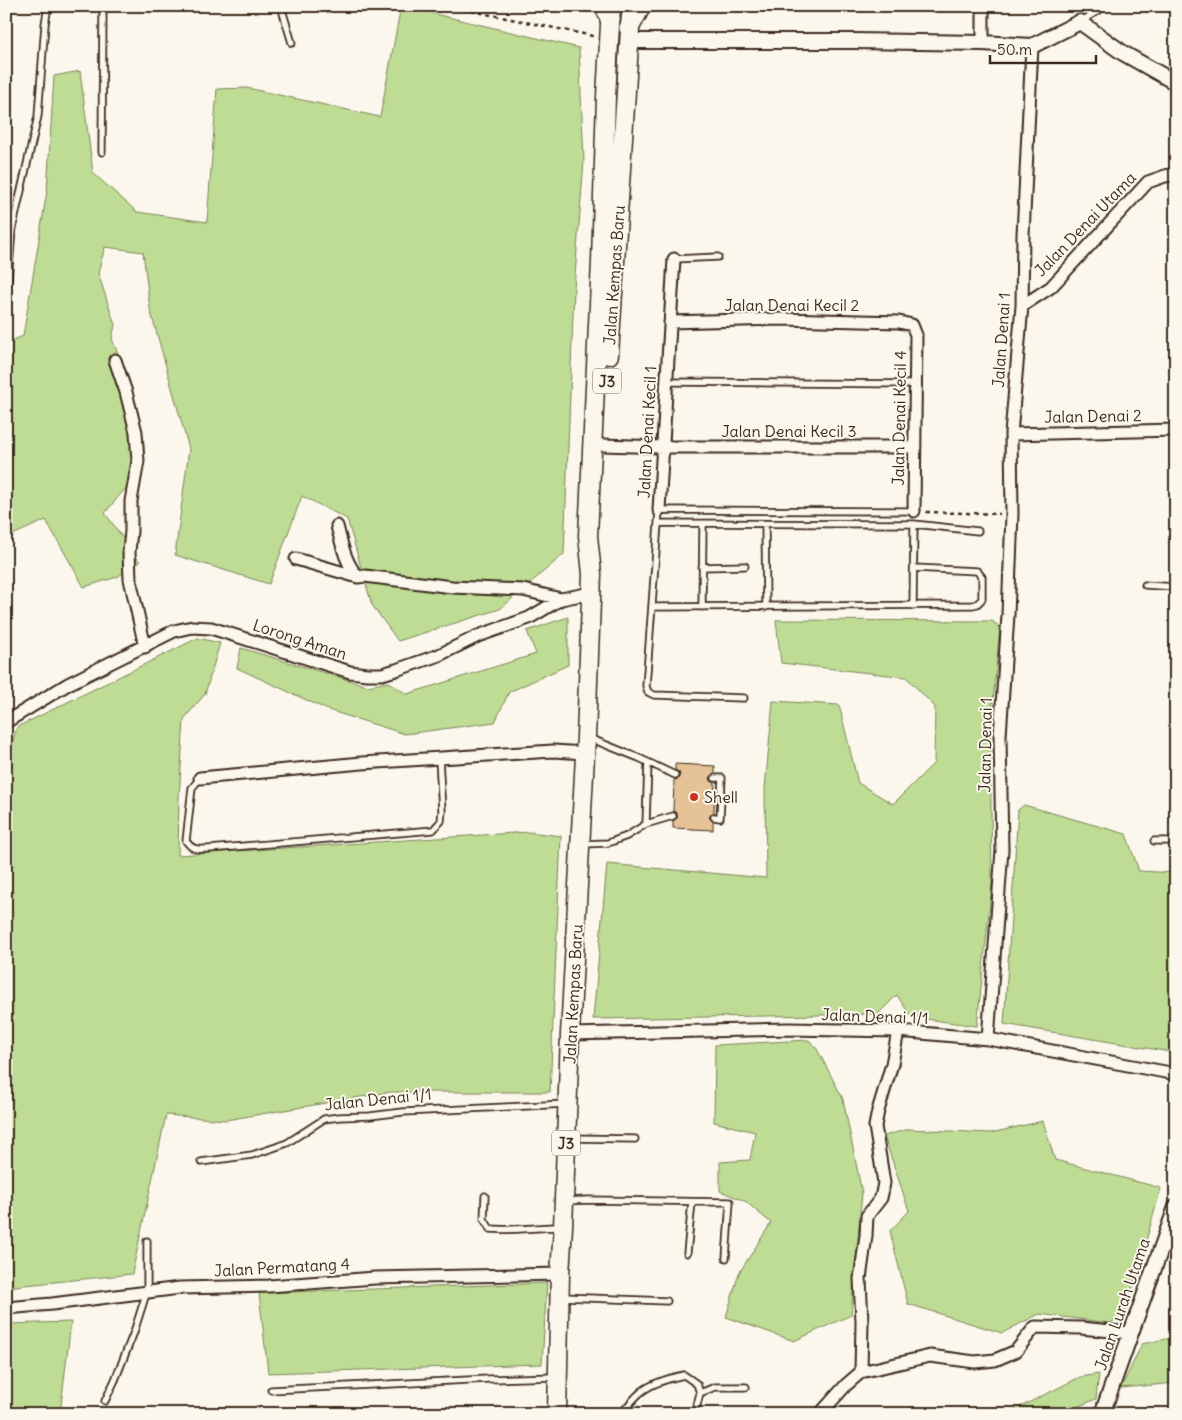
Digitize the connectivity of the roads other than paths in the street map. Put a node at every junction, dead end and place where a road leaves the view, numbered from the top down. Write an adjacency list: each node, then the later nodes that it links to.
1 (48, 6): 19 (lane)
2 (103, 6): 15 (lane)
3 (281, 6): 11 (lane)
4 (631, 6): 10 (main road, Jalan Kempas Baru / J3)
5 (641, 6): 10 (highway)
6 (983, 6): 12 (street)
7 (1103, 8): 9 (lane)
8 (609, 11): 43 (main road, Jalan Kempas Baru / J3)
9 (1080, 22): 13 (street); 14 (street)
10 (629, 35): 12 (street); 28 (main road, Jalan Kempas Baru / J3)
11 (292, 43)
12 (983, 43): 13 (street)
13 (1032, 46): 20 (street, Jalan Denai 1)
14 (1176, 83)
15 (102, 152)
16 (1176, 174): 20 (street, Jalan Denai Utama)
17 (718, 257): 18 (lane)
18 (674, 259): 21 (street, Jalan Denai Kecil 1)
19 (8, 280)
20 (1022, 306): 27 (street, Jalan Denai 1)
21 (670, 322): 22 (street, Jalan Denai Kecil 2); 24 (street, Jalan Denai Kecil 1)
22 (912, 325): 25 (street, Jalan Denai Kecil 4)
23 (115, 360): 53 (street)
24 (666, 382): 25 (lane); 29 (street, Jalan Denai Kecil 1)
25 (916, 384): 30 (street, Jalan Denai Kecil 4)
26 (1176, 430): 27 (street, Jalan Denai 2)
27 (1010, 434): 70 (street, Jalan Denai 1)
28 (603, 445): 29 (street, Jalan Denai Kecil 3); 43 (main road, Jalan Kempas Baru / J3)
29 (662, 447): 30 (street, Jalan Denai Kecil 3); 31 (street, Jalan Denai Kecil 1)
30 (915, 447): 32 (street, Jalan Denai Kecil 4)
31 (659, 510): 32 (lane); 33 (lane, Jalan Denai Kecil 1)
32 (914, 511)
33 (658, 524): 34 (lane); 50 (lane, Jalan Denai Kecil 1)
34 (703, 524): 35 (lane); 41 (lane)
35 (765, 524): 36 (lane); 52 (lane)
36 (914, 524): 38 (lane); 42 (lane)
37 (337, 526): 44 (street)
38 (978, 531)
39 (296, 559): 44 (street)
40 (745, 566): 41 (lane)
41 (702, 567): 51 (lane)
42 (914, 568): 49 (lane); 49 (lane)
43 (592, 574): 47 (main road, Jalan Kempas Baru / J3)
44 (358, 576): 48 (street)
45 (1145, 585): 46 (lane)
46 (1176, 587)
47 (592, 594): 48 (street, Lorong Aman); 56 (main road, Jalan Kempas Baru / J3)
48 (560, 599): 53 (street, Lorong Aman)
49 (913, 606): 52 (lane)
50 (653, 607): 51 (lane); 54 (lane, Jalan Denai Kecil 1)
51 (702, 607): 52 (lane)
52 (766, 607)
53 (145, 647): 55 (street, Lorong Aman)
54 (744, 698)
55 (6, 722)
56 (586, 745): 57 (street); 58 (lane); 67 (main road, Jalan Kempas Baru / J3)
57 (439, 759): 60 (street); 60 (lane)
58 (648, 762): 59 (lane); 64 (lane)
59 (674, 775)
60 (200, 778)
61 (715, 778): 63 (lane)
62 (673, 816): 64 (lane)
63 (714, 817)
64 (646, 824): 67 (lane)
65 (1154, 841): 66 (lane)
66 (1176, 841)
67 (581, 844): 69 (main road, Jalan Kempas Baru / J3)
68 (898, 1031): 69 (street, Jalan Denai 1/1); 70 (street, Jalan Denai 1/1); 90 (street)
69 (570, 1034): 72 (main road, Jalan Kempas Baru / J3)
70 (988, 1039): 71 (street, Jalan Denai 1/1)
71 (1176, 1074)
72 (567, 1104): 73 (main road, Jalan Kempas Baru / J3); 75 (lane, Jalan Denai 1/1)
73 (566, 1138): 74 (lane); 77 (main road, Jalan Kempas Baru / J3)
74 (636, 1139)
75 (201, 1162)
76 (485, 1196): 80 (lane)
77 (564, 1201): 78 (lane); 80 (main road, Jalan Kempas Baru / J3)
78 (692, 1202): 82 (lane); 83 (lane)
79 (1176, 1207): 89 (street, Jalan Lurah Utama)
80 (563, 1227): 84 (main road, Jalan Kempas Baru / J3)
81 (147, 1241): 85 (lane)
82 (687, 1253)
83 (726, 1258)
84 (560, 1274): 85 (street, Jalan Permatang 4); 86 (main road, Jalan Kempas Baru / J3)
85 (147, 1291): 88 (street, Jalan Permatang 4); 95 (lane)
86 (559, 1297): 87 (lane); 91 (main road, Jalan Kempas Baru / J3)
87 (667, 1301)
88 (6, 1308)
89 (1131, 1333): 90 (street); 100 (street, Jalan Lurah Utama)
90 (861, 1372): 99 (street)
91 (557, 1377): 93 (lane); 97 (main road, Jalan Kempas Baru / J3)
92 (746, 1387): 94 (lane)
93 (270, 1390)
94 (700, 1393): 96 (lane); 98 (lane)
95 (105, 1401)
96 (697, 1405)
97 (557, 1414)
98 (621, 1414)
99 (820, 1414)
100 (1102, 1414)

